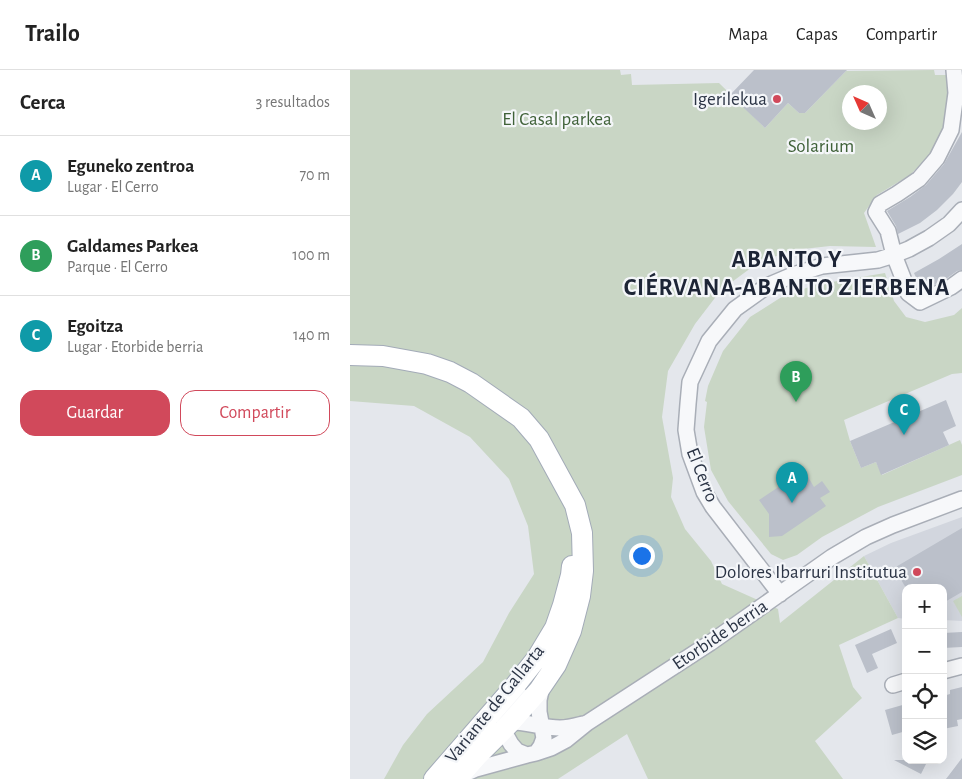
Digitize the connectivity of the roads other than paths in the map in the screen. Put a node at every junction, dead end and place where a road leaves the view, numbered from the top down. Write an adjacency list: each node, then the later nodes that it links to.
1 (954, 70): 3 (street)
2 (962, 210): 3 (street, El Cerro)
3 (894, 255): 4 (street); 8 (street, El Cerro)
4 (962, 279)
5 (350, 354): 6 (main road, Variante de Gallarta)
6 (561, 481): 9 (main road, Variante de Gallarta); 12 (main road, Variante de Gallarta)
7 (962, 499): 8 (street, Etorbide berria)
8 (780, 594): 13 (street, Etorbide berria)
9 (555, 628): 14 (street); 16 (main road, Variante de Gallarta)
10 (962, 666): 11 (street)
11 (947, 670)
12 (542, 685): 14 (main road, Variante de Gallarta); 15 (street)
13 (587, 723): 15 (street, Etorbide berria); 17 (street, Etorbide berria)
14 (507, 724): 15 (street, Etorbide berria); 16 (street, Etorbide berria); 17 (street); 18 (main road, Variante de Gallarta)
15 (542, 725): 17 (street)
16 (473, 734): 19 (main road, Variante de Gallarta)
17 (532, 754): 18 (street, Etorbide berria)
18 (458, 778)
19 (434, 779)

